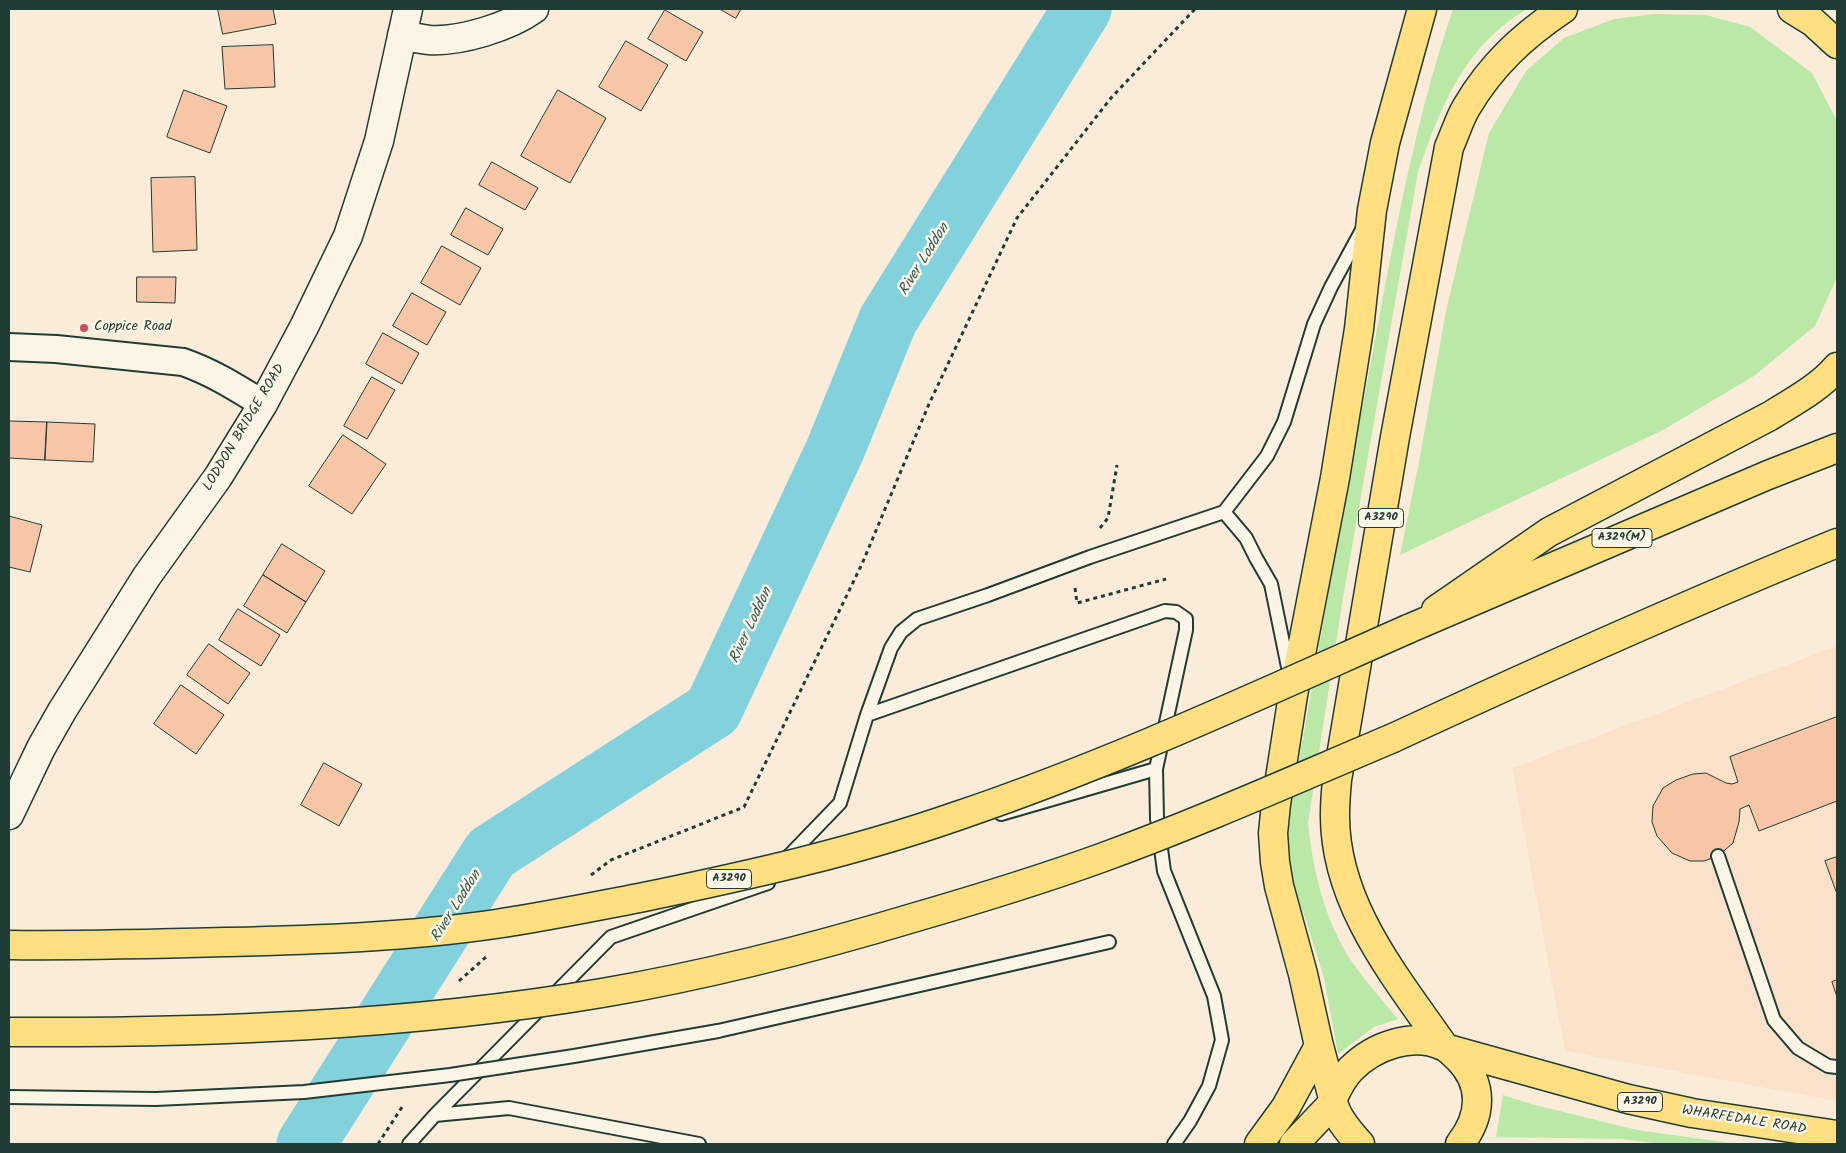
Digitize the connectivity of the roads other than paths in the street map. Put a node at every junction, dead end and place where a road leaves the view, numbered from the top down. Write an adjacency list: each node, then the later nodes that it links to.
1 (408, 9): 6 (street, LODDON BRIDGE ROAD)
2 (534, 9): 6 (street)
3 (1422, 9): 8 (main road)
4 (1563, 9): 26 (main road, A3290)
5 (1792, 9): 7 (main road)
6 (402, 35): 11 (street, LODDON BRIDGE ROAD)
7 (1837, 44)
8 (1372, 210): 13 (lane); 16 (main road)
9 (9, 347): 11 (street)
10 (1837, 366): 15 (main road, A3290)
11 (263, 404): 19 (street, LODDON BRIDGE ROAD)
12 (1837, 448): 15 (main road, A329(M))
13 (1224, 512): 16 (lane); 17 (lane)
14 (1837, 543): 24 (main road, bridge)
15 (1408, 629): 23 (main road, A3290, bridge)
16 (1293, 695): 25 (main road)
17 (867, 715): 18 (lane); 21 (lane)
18 (1156, 768): 21 (lane); 34 (lane)
19 (9, 815)
20 (1718, 856): 27 (lane)
21 (761, 885): 30 (lane)
22 (1109, 942): 28 (lane, bridge)
23 (9, 945)
24 (9, 1032)
25 (1319, 1046): 29 (main road); 35 (main road)
26 (1445, 1047): 29 (main road, WHARFEDALE ROAD); 31 (main road, WHARFEDALE ROAD / A3290); 38 (main road)
27 (1837, 1067)
28 (9, 1097)
29 (1333, 1100): 36 (main road, WHARFEDALE ROAD); 37 (main road)
30 (435, 1115): 32 (lane); 33 (lane)
31 (1837, 1135)
32 (409, 1144)
33 (699, 1144)
34 (1174, 1144)
35 (1259, 1144)
36 (1294, 1144)
37 (1360, 1144)
38 (1460, 1144)

